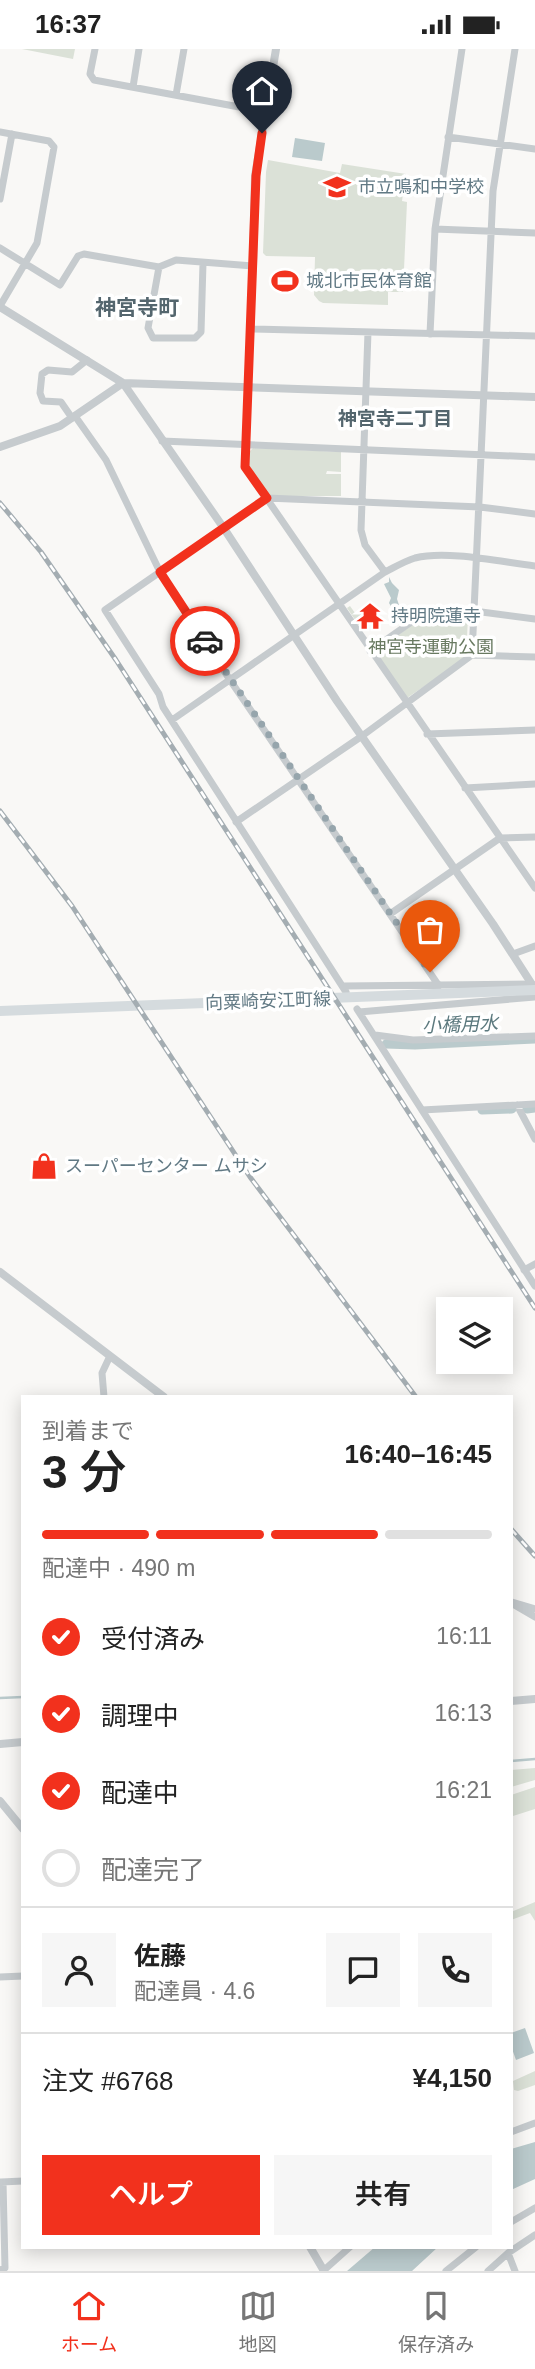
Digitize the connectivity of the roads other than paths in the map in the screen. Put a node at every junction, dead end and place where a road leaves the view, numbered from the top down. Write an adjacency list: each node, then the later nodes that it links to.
1 (95, 49): 7 (street)
2 (139, 49): 7 (street)
3 (184, 49): 8 (street)
4 (276, 49): 9 (street)
5 (462, 49): 12 (street)
6 (515, 49): 13 (street)
7 (133, 87): 8 (street)
8 (176, 95): 9 (street)
9 (265, 112): 22 (street)
10 (0, 132): 11 (street)
11 (12, 134): 15 (street); 21 (street)
12 (448, 137): 13 (street); 16 (street)
13 (500, 145): 14 (street); 17 (street)
14 (535, 149)
15 (0, 199)
16 (435, 229): 17 (street); 27 (street)
17 (491, 232): 18 (street); 28 (street)
18 (535, 233)
19 (0, 248): 21 (street)
20 (202, 264): 22 (street); 23 (street); 23 (street)
21 (26, 265): 23 (street); 24 (street)
22 (253, 266): 25 (street)
23 (159, 267)
24 (0, 306): 30 (street)
25 (251, 329): 26 (street); 32 (street)
26 (368, 332): 27 (street); 33 (street)
27 (430, 334): 28 (street)
28 (487, 335): 29 (street); 34 (street)
29 (535, 336)
30 (87, 360): 31 (street); 36 (street)
31 (123, 383): 32 (street); 36 (street); 37 (street)
32 (249, 386): 33 (street); 38 (street)
33 (367, 389): 34 (street); 40 (street)
34 (485, 394): 35 (street); 41 (street)
35 (535, 397)
36 (73, 417): 39 (street); 50 (street)
37 (162, 441): 38 (street); 47 (street)
38 (246, 445): 40 (street); 43 (street)
39 (0, 447)
40 (364, 449): 41 (street); 44 (street)
41 (482, 455): 42 (street); 45 (street)
42 (535, 457)
43 (267, 498): 44 (street); 47 (street); 52 (street)
44 (362, 501): 45 (street); 51 (street)
45 (480, 507): 46 (street); 48 (street)
46 (535, 514)
47 (223, 527): 50 (street); 55 (street)
48 (477, 559): 49 (street); 51 (street); 53 (street)
49 (535, 566)
50 (160, 572): 59 (street); 61 (street)
51 (385, 572): 52 (street)
52 (339, 605): 55 (street); 56 (street)
53 (474, 611): 54 (street); 56 (street); 57 (street)
54 (535, 619)
55 (294, 635): 59 (street); 64 (street)
56 (370, 651): 60 (street)
57 (472, 655): 58 (street); 60 (street)
58 (535, 657)
59 (230, 680): 61 (street); 65 (street)
60 (406, 703): 63 (street); 64 (street)
61 (172, 720): 68 (street)
62 (535, 730): 63 (street)
63 (427, 734): 67 (street)
64 (362, 736): 65 (street); 71 (street)
65 (298, 779): 68 (street); 73 (street)
66 (535, 784): 67 (street)
67 (465, 788): 70 (street)
68 (236, 822): 76 (street)
69 (535, 837): 70 (street)
70 (500, 838): 71 (street); 72 (street)
71 (454, 868): 73 (street); 75 (street)
72 (535, 888)
73 (390, 913): 76 (street)
74 (535, 946): 75 (street)
75 (513, 954): 77 (street)
76 (439, 986): 77 (street)
77 (534, 987): 79 (main road, 向粟崎安江町線)
78 (535, 997): 80 (street)
79 (0, 1011)
80 (375, 1035): 81 (street); 84 (street)
81 (535, 1036)
82 (535, 1104): 83 (street)
83 (517, 1105): 84 (street); 85 (street)
84 (422, 1110): 87 (street)
85 (535, 1139)
86 (535, 1264): 87 (street)
87 (524, 1269): 89 (street)
88 (0, 1272): 90 (street)
89 (535, 1286)
90 (110, 1356): 91 (street); 92 (street)
91 (104, 1395)
92 (161, 1395)
93 (513, 1603): 95 (street)
94 (513, 1603): 96 (street)
95 (535, 1609)
96 (535, 1617)
97 (535, 1699): 98 (street)
98 (513, 1701)
99 (21, 1742): 100 (street)
100 (0, 1744)
101 (0, 1801): 102 (street)
102 (21, 1827)
103 (0, 1976): 104 (street)
104 (21, 1976)
105 (535, 2123): 106 (street)
106 (513, 2131)
107 (21, 2181): 108 (street)
108 (1, 2182): 116 (street)
109 (535, 2208): 110 (street)
110 (513, 2221)
111 (535, 2235): 115 (street)
112 (311, 2249): 117 (street)
113 (348, 2249): 117 (street)
114 (474, 2249): 118 (street)
115 (508, 2253): 119 (street); 120 (street)
116 (4, 2269)
117 (323, 2271)
118 (446, 2271)
119 (488, 2271)
120 (515, 2271)

